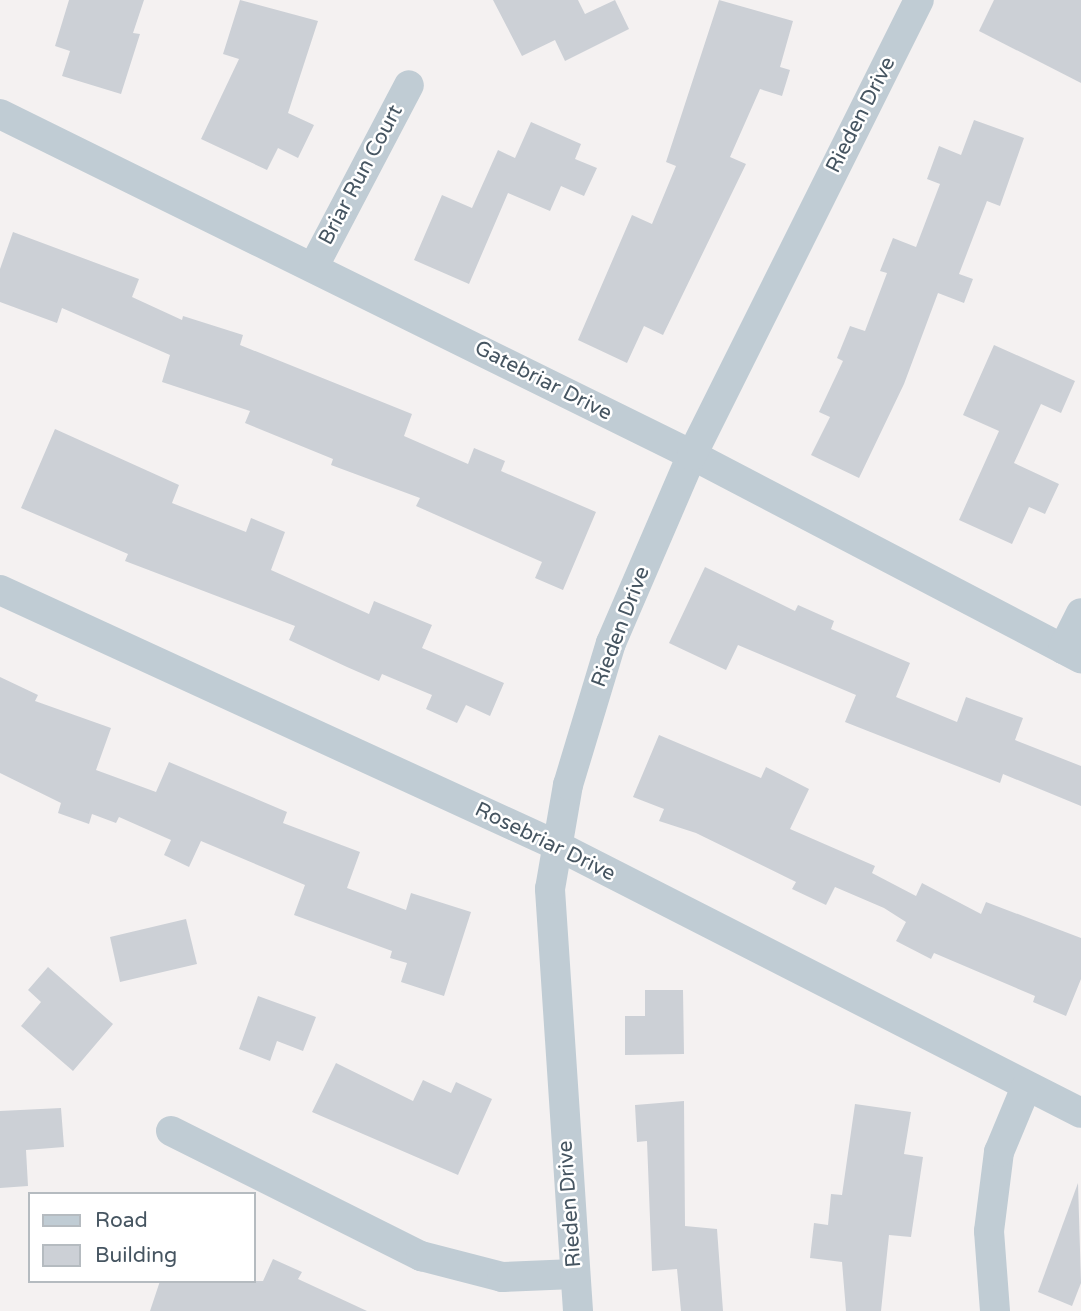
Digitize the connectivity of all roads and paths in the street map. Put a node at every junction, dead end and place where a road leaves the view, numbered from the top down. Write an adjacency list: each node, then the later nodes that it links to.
1 (919, 0): 5 (street, Rieden Drive)
2 (409, 85): 4 (street, Briar Run Court)
3 (0, 114): 4 (street, Gatebriar Drive)
4 (314, 266): 5 (street, Gatebriar Drive)
5 (691, 455): 8 (street, Gatebriar Drive); 9 (street, Rieden Drive)
6 (0, 590): 9 (street, Rosebriar Drive)
7 (1081, 613): 8 (street)
8 (1072, 653)
9 (556, 845): 10 (street, Rosebriar Drive); 13 (street, Rieden Drive)
10 (1026, 1087): 11 (street, Rosebriar Drive); 15 (street)
11 (1081, 1113)
12 (171, 1131): 13 (street)
13 (574, 1275): 14 (street, Rieden Drive)
14 (578, 1311)
15 (995, 1311)

